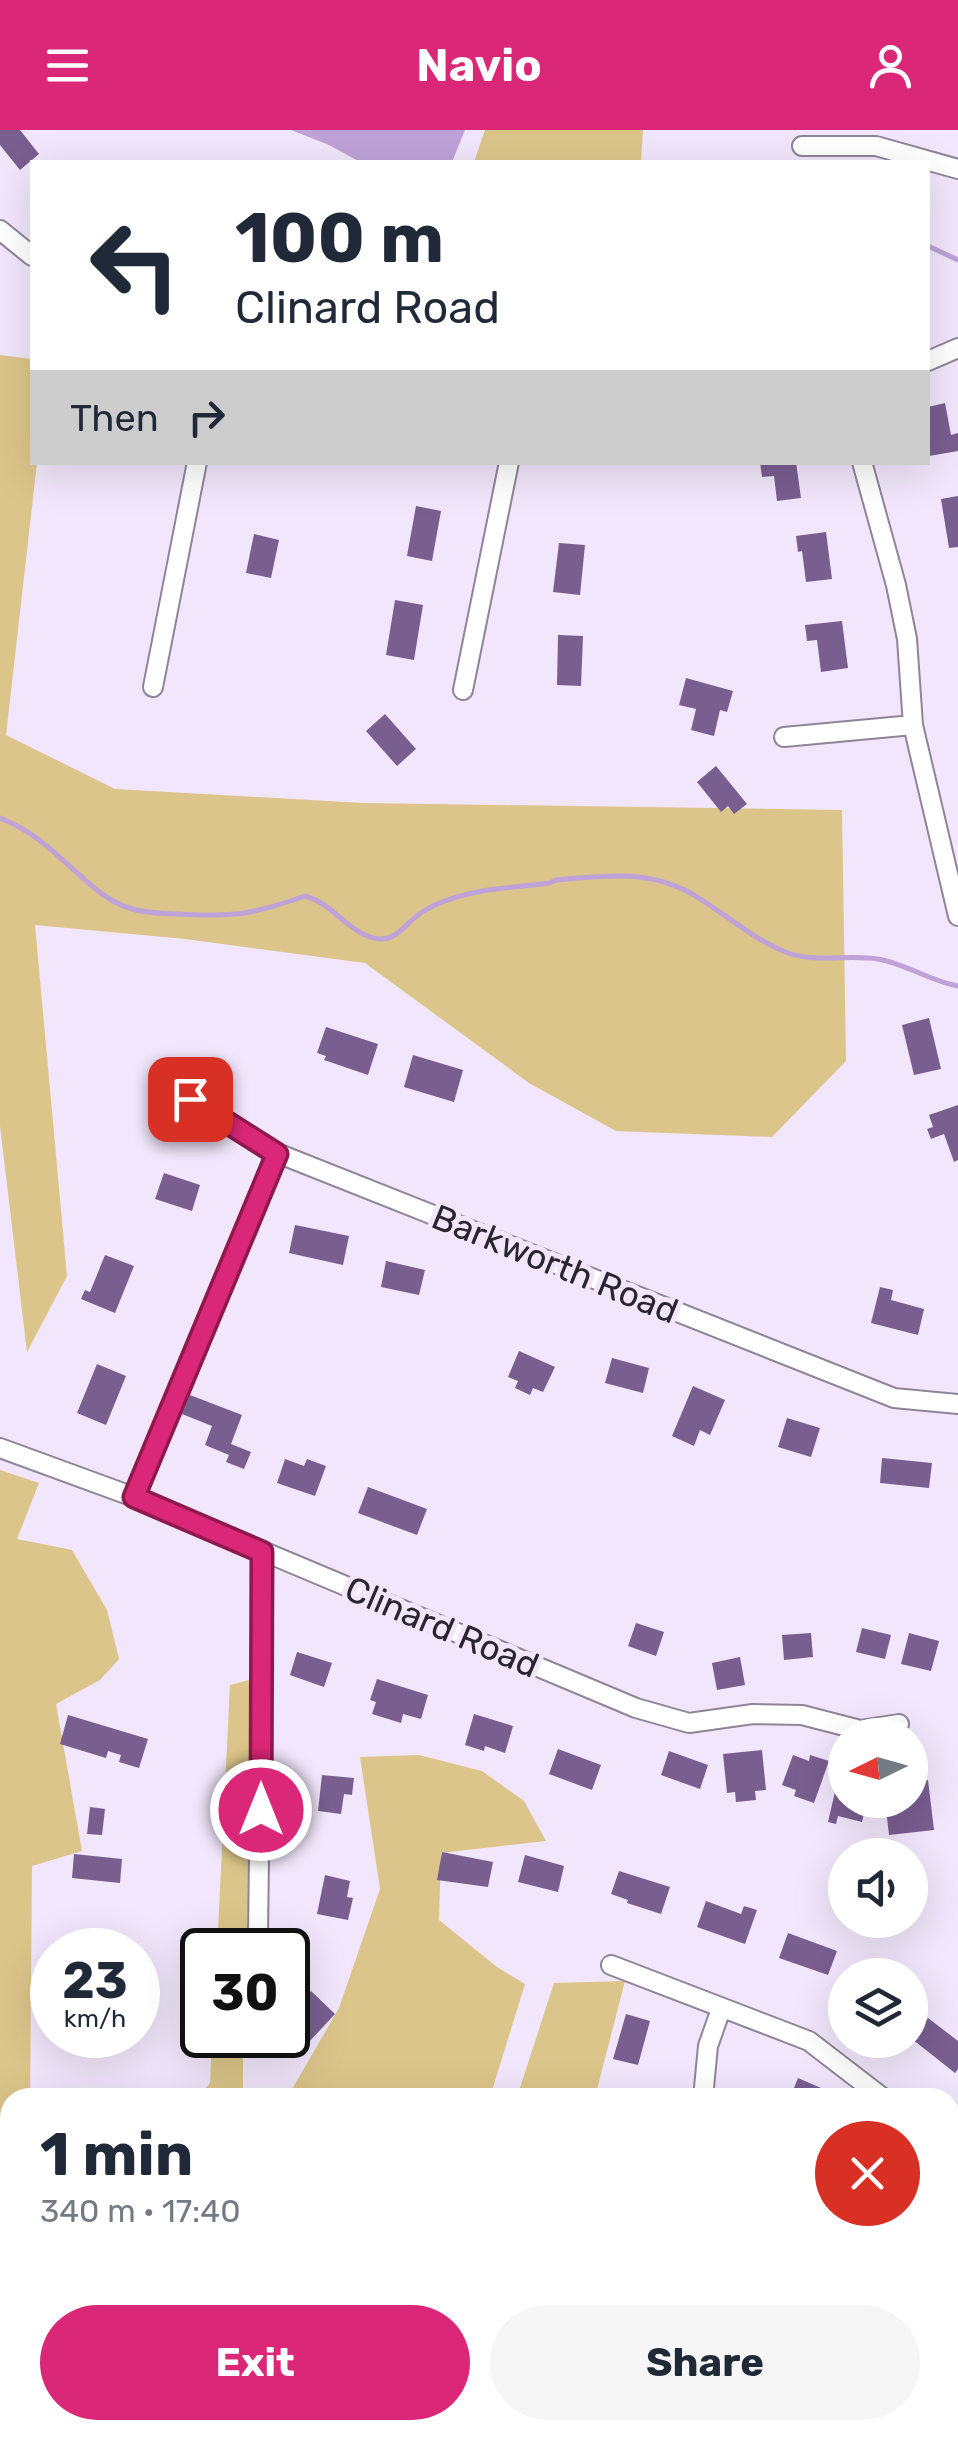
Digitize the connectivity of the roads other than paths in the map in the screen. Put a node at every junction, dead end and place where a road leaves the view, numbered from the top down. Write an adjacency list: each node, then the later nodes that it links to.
1 (802, 146): 2 (street)
2 (924, 160)
3 (930, 162): 4 (street)
4 (958, 170)
5 (0, 230): 6 (street)
6 (30, 254)
7 (958, 348): 8 (street)
8 (930, 360)
9 (196, 465): 12 (street)
10 (508, 465): 13 (street)
11 (863, 465): 14 (street)
12 (153, 687)
13 (463, 690)
14 (912, 726): 15 (street); 16 (street)
15 (784, 737)
16 (958, 916)
17 (170, 1080): 18 (street, Barkworth Road)
18 (277, 1154): 19 (street, Barkworth Road); 21 (street)
19 (958, 1404)
20 (0, 1448): 21 (street, Clinard Road)
21 (134, 1497): 22 (street, Clinard Road)
22 (262, 1552): 23 (street, Clinard Road); 24 (street)
23 (828, 1722)
24 (258, 1928)
25 (612, 1965): 26 (street)
26 (721, 2008): 27 (street); 28 (street)
27 (704, 2088)
28 (871, 2088)

